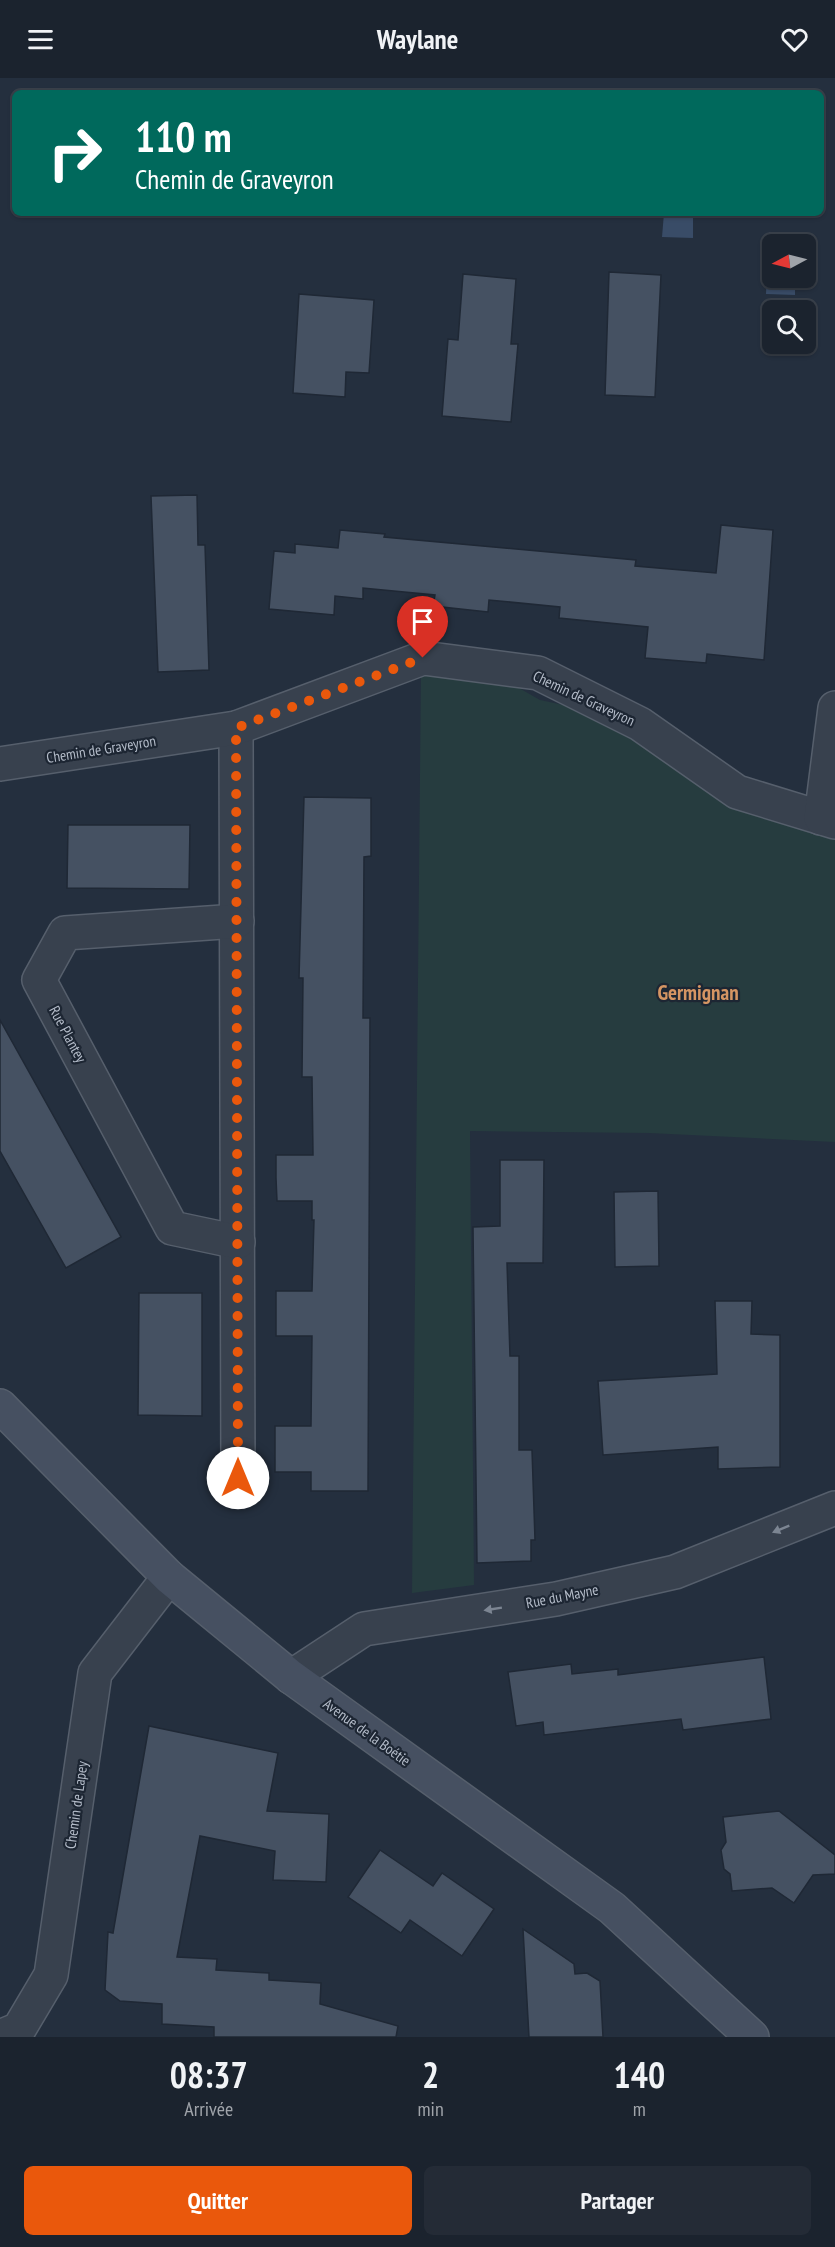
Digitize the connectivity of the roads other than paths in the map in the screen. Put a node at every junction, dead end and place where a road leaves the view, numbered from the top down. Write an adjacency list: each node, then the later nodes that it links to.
1 (835, 708): 4 (street)
2 (236, 728): 3 (street, Chemin de Graveyron); 4 (street, Chemin de Graveyron); 5 (street)
3 (0, 765)
4 (828, 820)
5 (237, 921): 6 (street); 6 (street, Rue Plantey)
6 (238, 1242): 8 (street)
7 (0, 1406): 10 (main road, Avenue de la Boétie)
8 (238, 1478)
9 (835, 1508): 11 (street, Rue du Mayne, one-way to 11)
10 (169, 1577): 11 (main road, Avenue de la Boétie); 12 (street, Chemin de Lapey)
11 (291, 1677): 13 (main road, Avenue de la Boétie)
12 (22, 2034)
13 (752, 2037)

